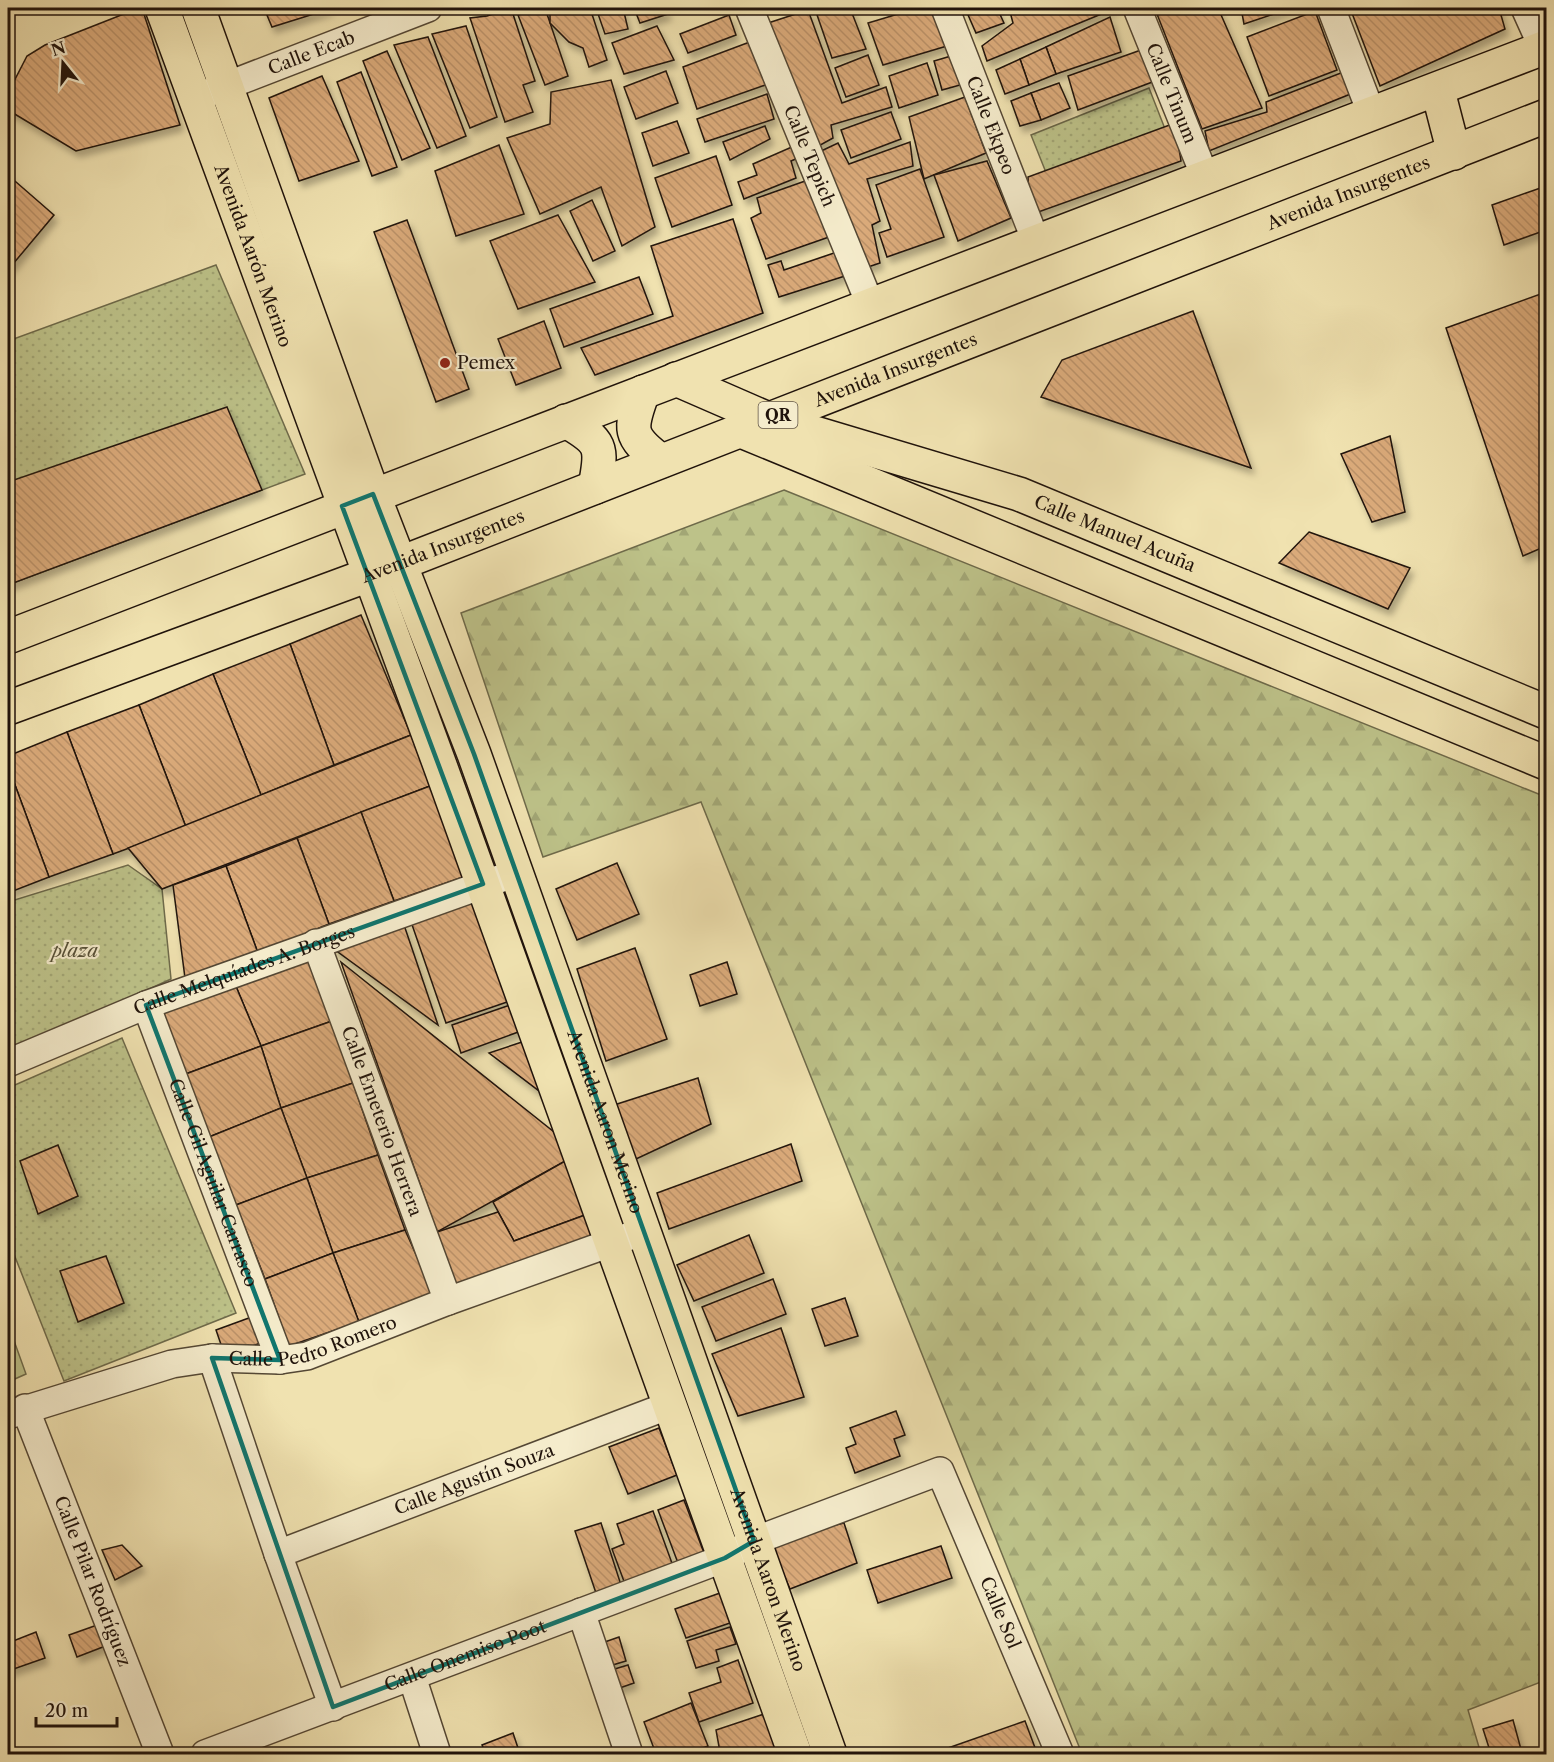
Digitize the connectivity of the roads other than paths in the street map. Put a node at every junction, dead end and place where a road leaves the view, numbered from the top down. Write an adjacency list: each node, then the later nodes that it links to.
1 (162, 8): 13 (main road, Avenida Aarón Merino)
2 (198, 8): 11 (main road, Avenida Aarón Merino)
3 (428, 8): 9 (street, Calle Ecab)
4 (749, 8): 19 (street, Calle Tepich)
5 (945, 8): 18 (street, Calle Ekpeo)
6 (1137, 8): 17 (street, Calle Tinum)
7 (1331, 8): 14 (street)
8 (1526, 8): 10 (street)
9 (381, 16): 11 (street, Calle Ecab)
10 (1545, 47): 12 (main road)
11 (226, 86): 13 (street, Calle Ecab); 26 (main road, Avenida Aarón Merino)
12 (1438, 91): 14 (main road); 16 (main road)
13 (195, 97): 27 (main road, Avenida Aarón Merino)
14 (1372, 116): 17 (main road)
15 (1546, 116): 16 (main road, Avenida Insurgentes / QR)
16 (1454, 153): 23 (main road, Avenida Insurgentes / QR)
17 (1206, 179): 18 (main road)
18 (1037, 244): 19 (main road)
19 (870, 304): 20 (main road)
20 (676, 379): 21 (main road); 23 (main road, Calle Manuel Acuña)
21 (643, 392): 22 (main road); 24 (main road)
22 (567, 421): 25 (main road); 26 (main road)
23 (754, 425): 24 (main road, Avenida Insurgentes / QR); 32 (main road, Calle Manuel Acuña); 34 (main road, Calle Manuel Acuña)
24 (661, 461): 25 (main road, Avenida Insurgentes / QR)
25 (595, 487): 28 (main road, Avenida Insurgentes / QR)
26 (373, 494): 27 (main road); 28 (main road, Avenida Aaron Merino)
27 (342, 506): 29 (main road, Avenida Aaron Merino); 30 (main road)
28 (401, 563): 29 (main road, Avenida Insurgentes / QR); 33 (main road, Avenida Aaron Merino)
29 (370, 574): 31 (main road, Avenida Insurgentes / QR); 35 (main road, Avenida Aaron Merino)
30 (8, 637)
31 (8, 708)
32 (1546, 712)
33 (474, 754): 35 (street); 36 (main road, Avenida Aaron Merino)
34 (1546, 763)
35 (441, 768): 37 (main road, Avenida Aaron Merino)
36 (516, 873): 37 (street, Calle Melquíades A. Borges); 41 (main road, Avenida Aaron Merino)
37 (483, 884): 38 (street, Calle Melquíades A. Borges); 42 (main road, Avenida Aaron Merino)
38 (316, 943): 39 (street, Calle Melquíades A. Borges); 43 (street, Calle Emeterio Herrera)
39 (146, 1005): 40 (street, Calle Melquíades A. Borges); 45 (street, Calle Gil Aguilar Carrasco)
40 (8, 1063)
41 (644, 1232): 42 (street, Calle Pedro Romero); 49 (main road, Avenida Aaron Merino)
42 (611, 1242): 43 (street, Calle Pedro Romero); 46 (main road, Avenida Aaron Merino)
43 (448, 1301): 45 (street, Calle Pedro Romero)
44 (212, 1358): 45 (street, Calle Pedro Romero); 47 (street, Calle Pedro Romero); 50 (street)
45 (280, 1360)
46 (670, 1405): 50 (street, Calle Agustín Souza); 51 (main road, Avenida Aaron Merino)
47 (16, 1411): 55 (street, Calle Pilar Rodríguez)
48 (940, 1470): 49 (street, Calle Onemiso Poot); 61 (street, Calle Sol)
49 (754, 1541): 51 (street, Calle Onemiso Poot); 60 (main road, Avenida Aaron Merino)
50 (278, 1554): 54 (street)
51 (725, 1558): 52 (street, Calle Onemiso Poot); 59 (main road, Avenida Aaron Merino)
52 (581, 1612): 53 (street, Calle Onemiso Poot); 58 (street)
53 (412, 1677): 54 (street, Calle Onemiso Poot); 57 (street)
54 (333, 1707): 56 (street, Calle Onemiso Poot)
55 (160, 1755)
56 (206, 1755)
57 (437, 1755)
58 (629, 1755)
59 (795, 1755)
60 (830, 1755)
61 (1060, 1755)

